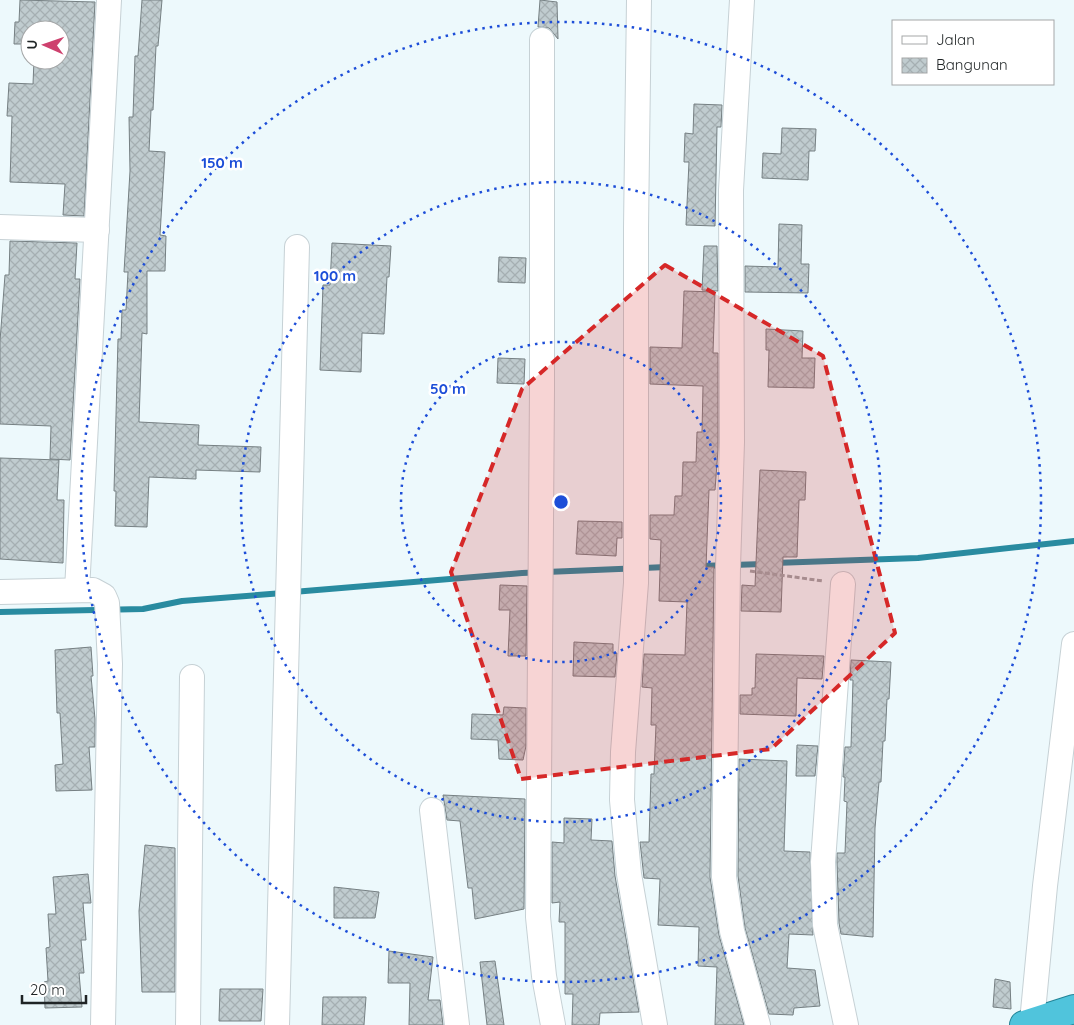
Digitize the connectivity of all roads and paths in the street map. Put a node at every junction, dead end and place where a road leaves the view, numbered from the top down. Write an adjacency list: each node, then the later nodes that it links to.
1 (108, 0): 6 (street)
2 (639, 0): 22 (street)
3 (742, 0): 8 (street)
4 (542, 40): 21 (street)
5 (0, 227): 6 (street)
6 (97, 230): 10 (street)
7 (297, 247): 19 (street)
8 (728, 567): 9 (path); 23 (street)
9 (843, 584): 24 (street)
10 (77, 590): 11 (street); 17 (street)
11 (0, 592)
12 (1074, 644): 16 (street)
13 (192, 677): 18 (street)
14 (432, 810): 20 (street)
15 (1074, 1009): 16 (highway)
16 (1028, 1024)
17 (103, 1025)
18 (188, 1025)
19 (277, 1025)
20 (456, 1025)
21 (553, 1025)
22 (655, 1025)
23 (758, 1025)
24 (846, 1025)

